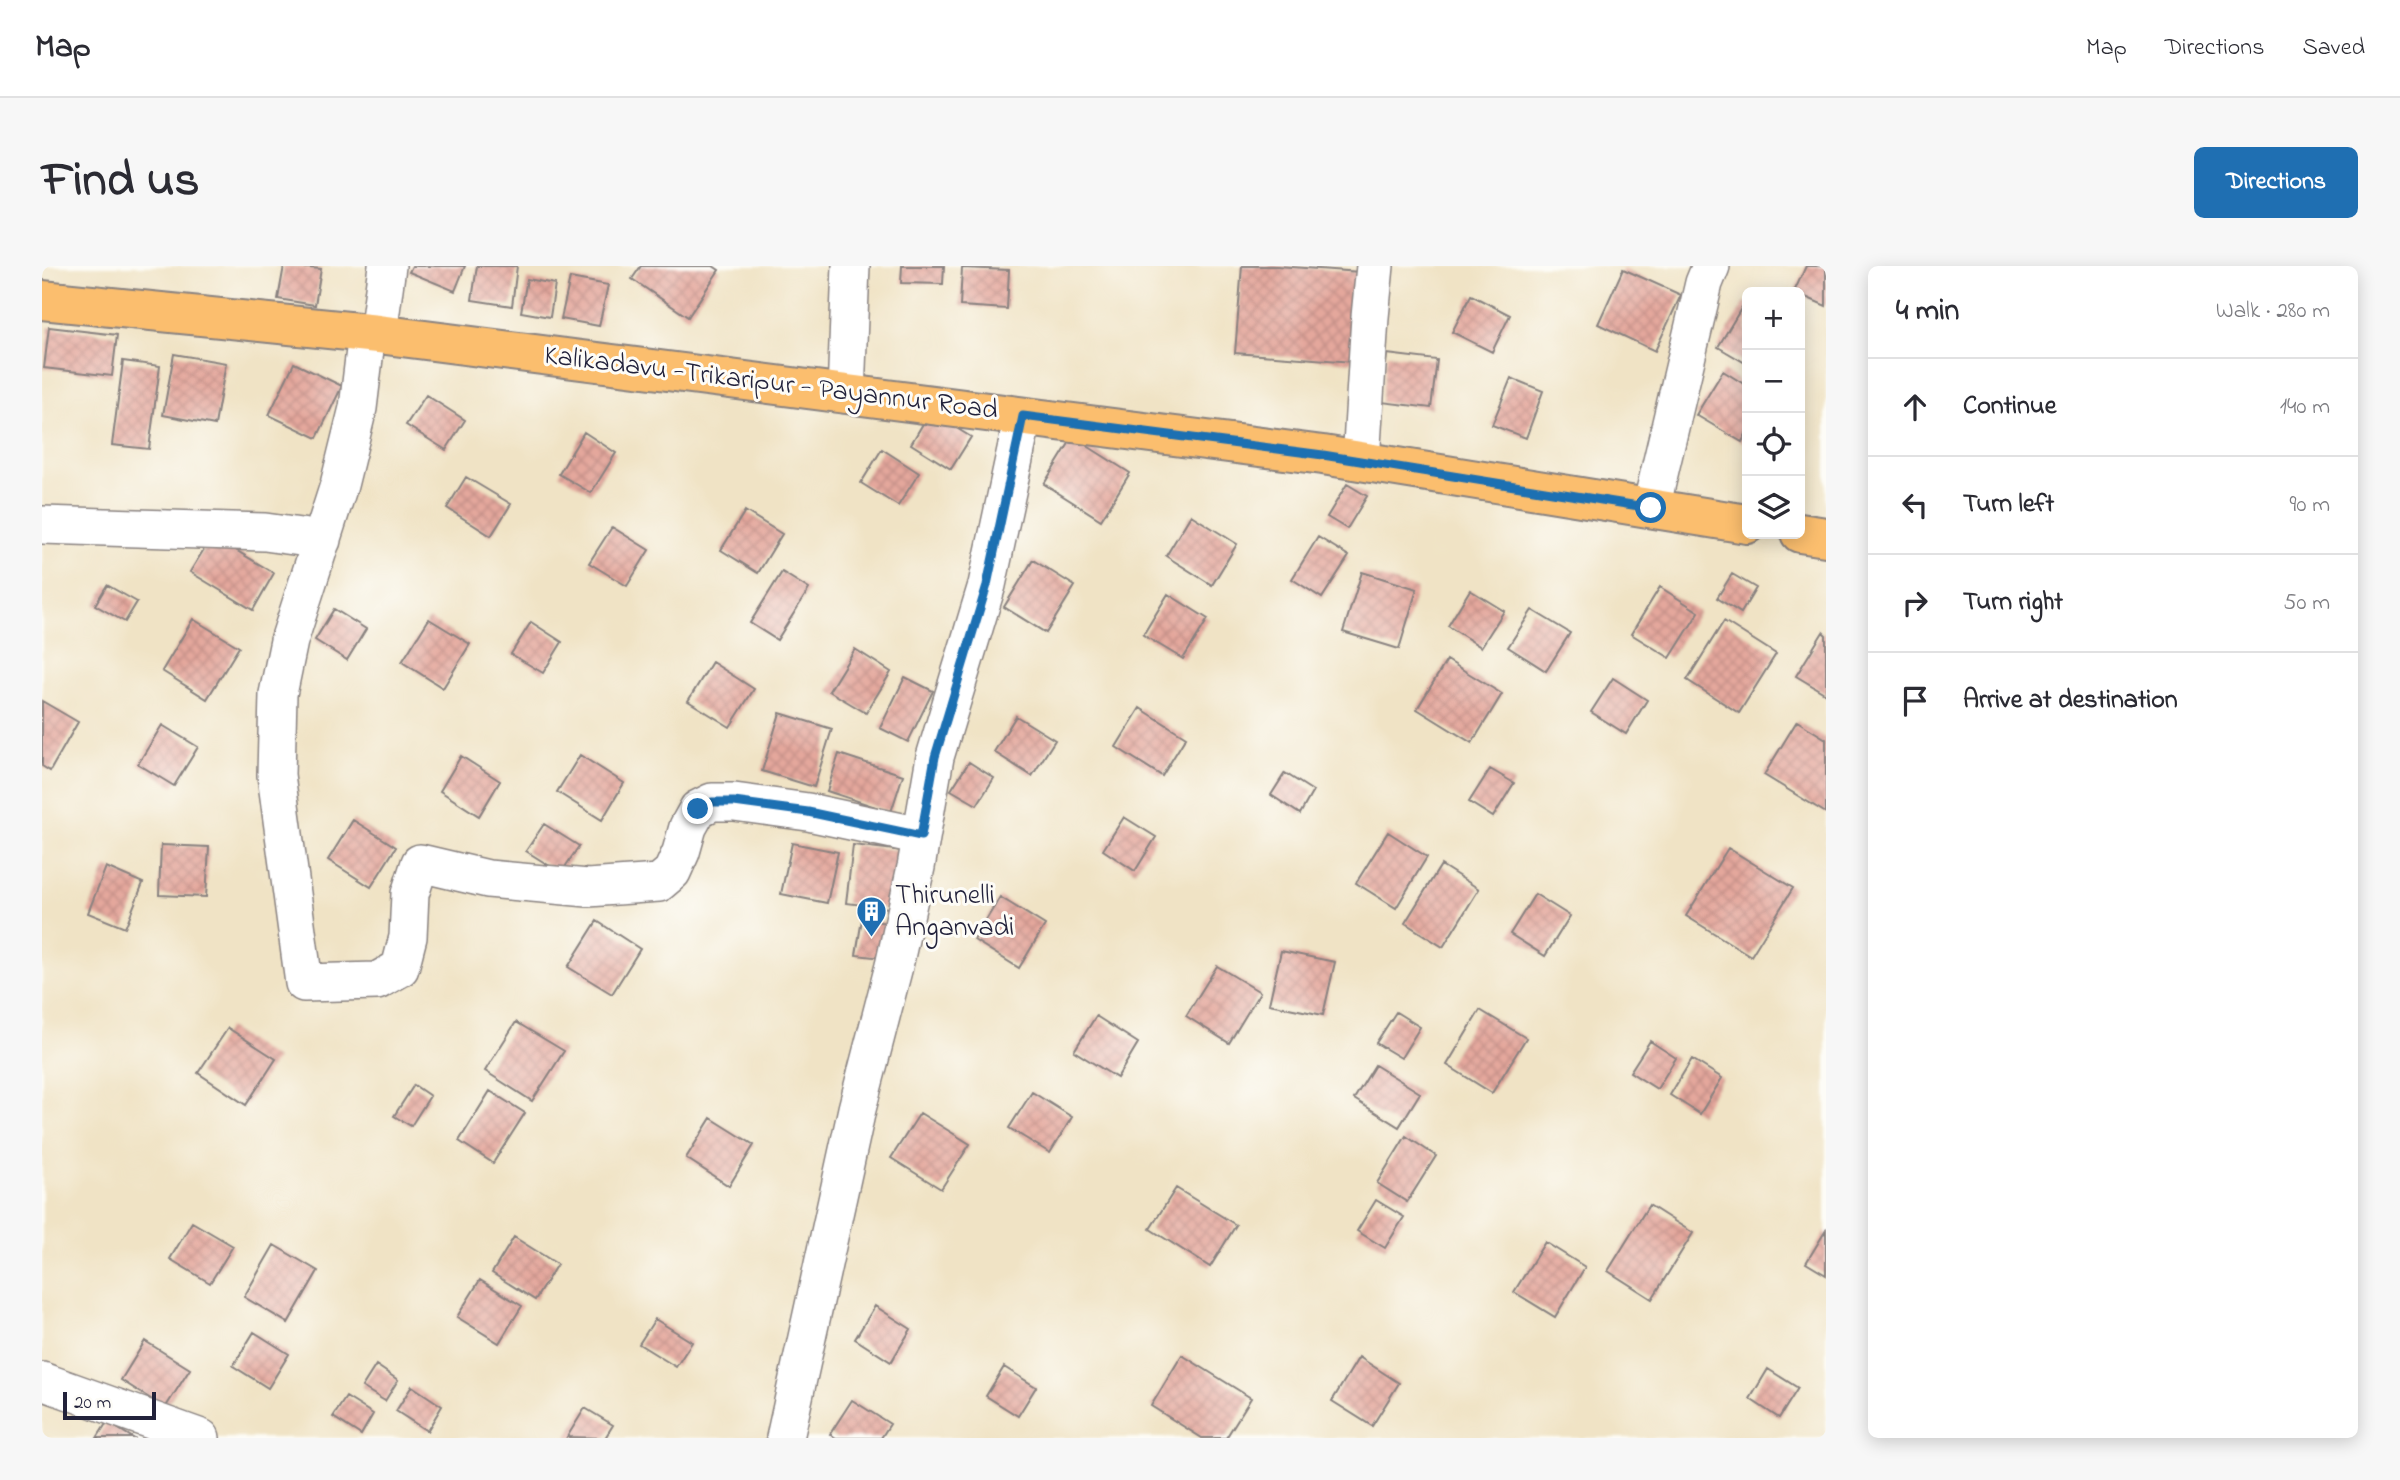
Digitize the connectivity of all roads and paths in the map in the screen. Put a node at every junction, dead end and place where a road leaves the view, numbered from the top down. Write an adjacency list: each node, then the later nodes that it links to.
1 (387, 266): 6 (street)
2 (851, 266): 7 (street)
3 (1376, 266): 9 (street)
4 (1711, 266): 10 (street)
5 (42, 300): 6 (main road, Kalikadavu -Trikaripur - Payannur Road)
6 (373, 334): 7 (main road, Kalikadavu -Trikaripur - Payannur Road); 15 (street)
7 (846, 394): 8 (main road, Kalikadavu -Trikaripur - Payannur Road)
8 (1023, 416): 9 (main road, Kalikadavu -Trikaripur - Payannur Road); 16 (street)
9 (1361, 461): 10 (main road, Kalikadavu -Trikaripur - Payannur Road)
10 (1651, 508): 11 (main road, Kalikadavu -Trikaripur - Payannur Road)
11 (1742, 523)
12 (42, 526): 15 (street)
13 (1805, 534): 14 (main road)
14 (1826, 537)
15 (322, 540): 16 (street)
16 (921, 836): 19 (street)
17 (42, 1381): 18 (street)
18 (201, 1438)
19 (785, 1438)

